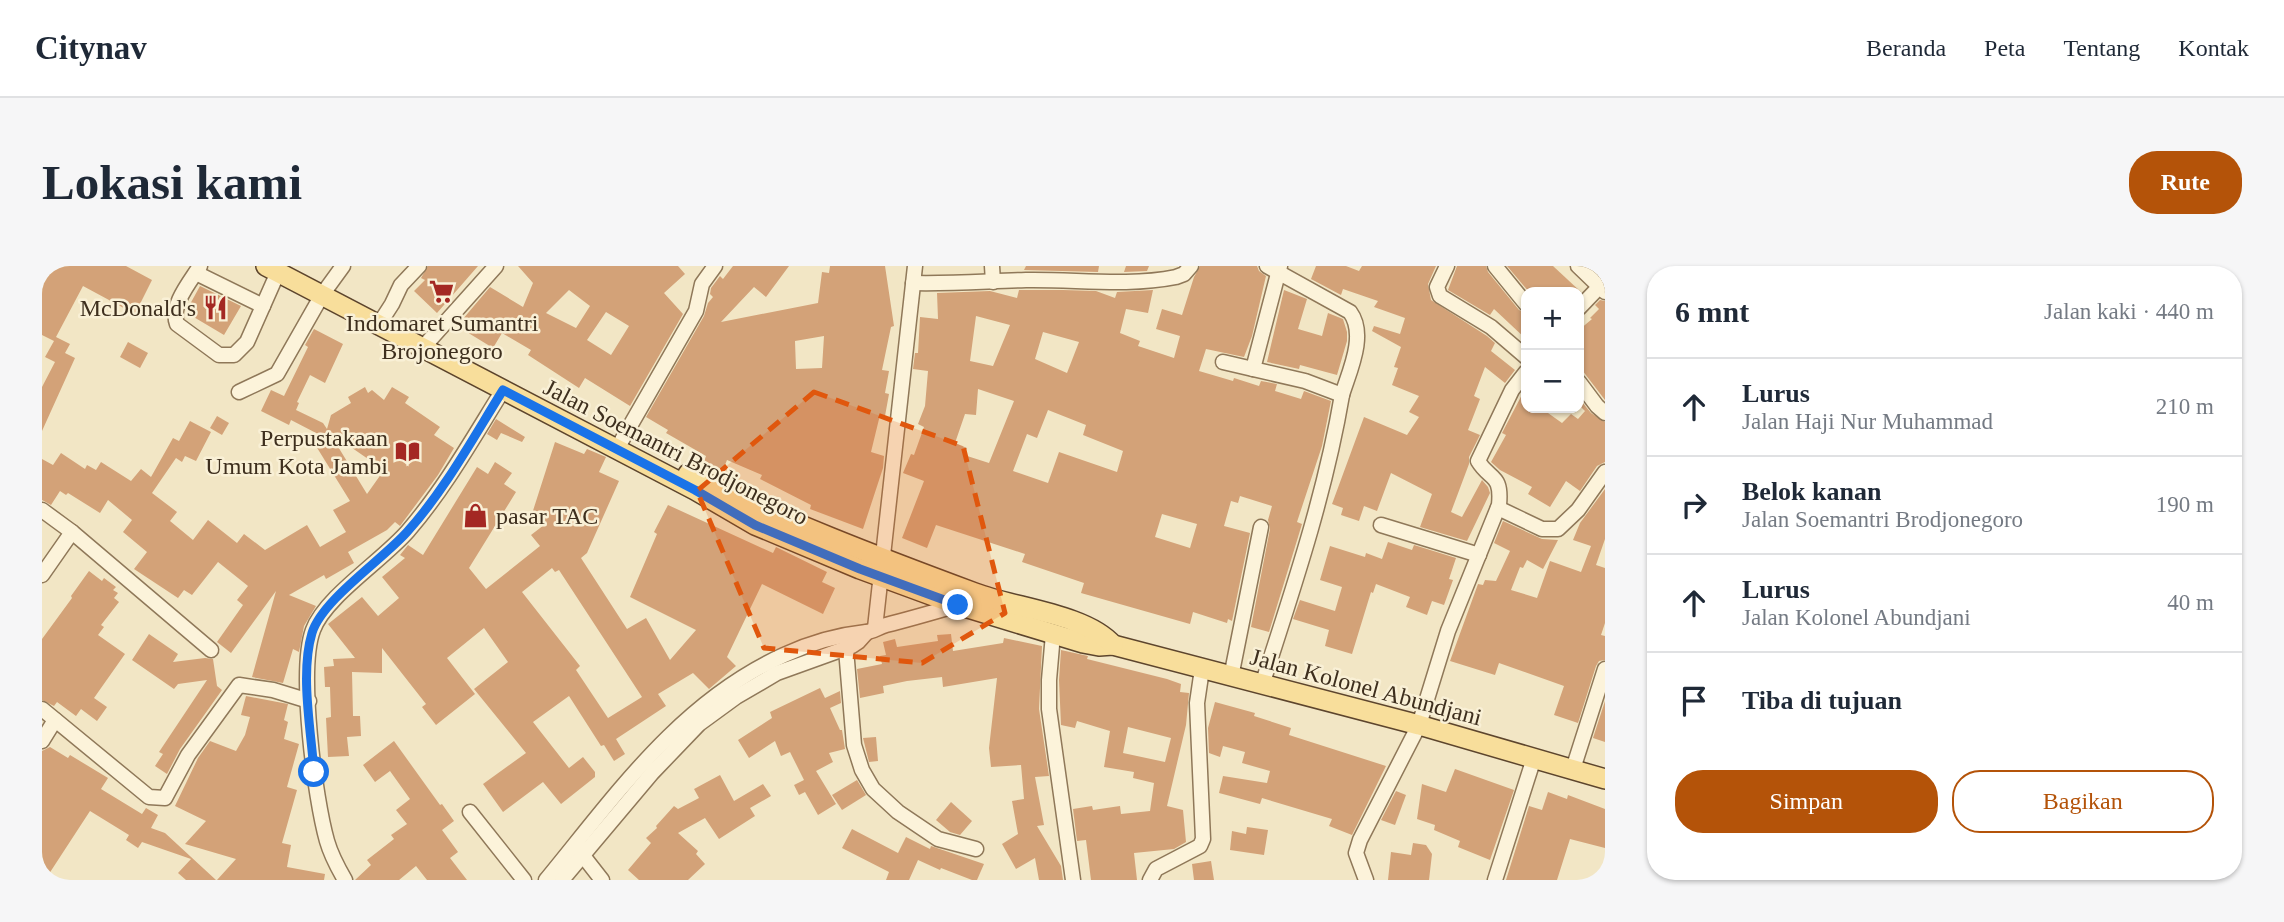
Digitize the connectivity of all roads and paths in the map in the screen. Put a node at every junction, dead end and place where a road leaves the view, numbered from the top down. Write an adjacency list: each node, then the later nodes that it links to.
1 (343, 266): 17 (street)
2 (419, 266): 21 (street)
3 (496, 266): 22 (street)
4 (715, 266): 32 (street)
5 (915, 266): 15 (street)
6 (992, 266): 14 (street)
7 (1191, 266): 14 (street)
8 (1447, 266): 23 (street)
9 (1494, 266): 18 (street)
10 (1578, 266): 16 (street)
11 (277, 268): 17 (main road, Jalan Soemantri Brodjonegoro); 20 (street)
12 (1275, 268): 25 (street); 30 (street)
13 (198, 269): 20 (street); 20 (street)
14 (993, 282): 15 (street)
15 (913, 283): 40 (street)
16 (1603, 286): 19 (street)
17 (325, 291): 21 (main road, Jalan Soemantri Brodjonegoro); 28 (main road, Jalan Soemantri Brodjonegoro); 29 (street)
18 (1521, 298)
19 (1584, 303)
20 (263, 306)
21 (383, 318): 22 (main road, Jalan Soemantri Brodjonegoro)
22 (427, 343): 28 (main road, Jalan Soemantri Brodjonegoro)
23 (1521, 353)
24 (1223, 362): 25 (street)
25 (1253, 369): 30 (street)
26 (1521, 378): 34 (street)
27 (1584, 389): 31 (street)
28 (511, 391): 32 (main road, Jalan Soemantri Brodjonegoro); 40 (main road, Jalan Soemantri Brodjonegoro); 53 (street)
29 (239, 392)
30 (1342, 396): 52 (street)
31 (1605, 414)
32 (622, 440): 40 (main road, Jalan Soemantri Brodjonegoro)
33 (1605, 472): 34 (street)
34 (1498, 508): 39 (street)
35 (42, 510): 38 (street)
36 (1381, 525): 39 (street)
37 (1261, 527): 51 (street)
38 (72, 532): 41 (street); 48 (street)
39 (1479, 555): 56 (street)
40 (882, 567): 42 (main road, Jalan Kolonel Abundjani); 43 (main road, Jalan Kolonel Abundjani); 44 (street)
41 (42, 575)
42 (978, 594): 43 (street); 46 (main road, Jalan Kolonel Abundjani)
43 (958, 605): 44 (street); 45 (main road, Jalan Kolonel Abundjani)
44 (871, 630): 47 (street); 63 (street)
45 (1053, 634): 46 (main road, Jalan Kolonel Abundjani); 69 (street)
46 (1114, 645): 49 (main road, Jalan Kolonel Abundjani)
47 (846, 649): 62 (street); 63 (street)
48 (211, 650)
49 (1202, 669): 51 (main road, Jalan Kolonel Abundjani); 70 (street)
50 (1605, 669): 59 (street)
51 (1231, 677): 52 (main road, Jalan Kolonel Abundjani)
52 (1262, 685): 56 (main road, Jalan Kolonel Abundjani)
53 (309, 701): 55 (street); 64 (street)
54 (42, 709): 55 (street)
55 (55, 720): 57 (street)
56 (1419, 726): 58 (main road, Jalan Kolonel Abundjani); 71 (street)
57 (42, 741)
58 (1534, 758): 59 (main road, Jalan Kolonel Abundjani); 72 (street)
59 (1573, 769): 60 (main road, Jalan Kolonel Abundjani)
60 (1605, 779)
61 (470, 812): 65 (street)
62 (975, 849)
63 (578, 850): 66 (street); 67 (street); 68 (street)
64 (345, 880)
65 (524, 880)
66 (546, 880)
67 (562, 880)
68 (602, 880)
69 (1073, 880)
70 (1150, 880)
71 (1366, 880)
72 (1495, 880)

